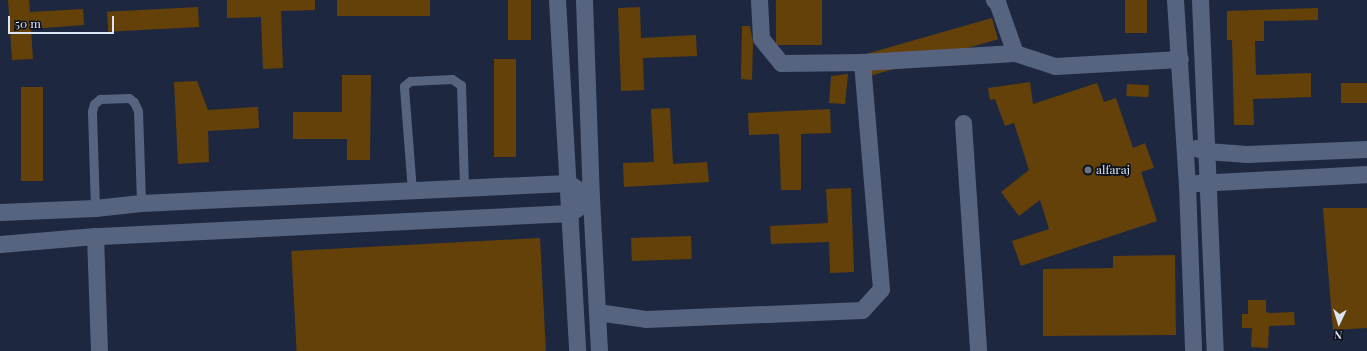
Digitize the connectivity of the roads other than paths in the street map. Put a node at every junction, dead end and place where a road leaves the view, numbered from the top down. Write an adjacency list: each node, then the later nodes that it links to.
1 (557, 0): 16 (street)
2 (584, 0): 20 (street)
3 (759, 0): 9 (street)
4 (994, 0): 7 (street)
5 (1175, 0): 8 (street)
6 (1200, 0): 13 (street)
7 (1015, 53): 8 (street); 9 (street)
8 (1180, 59): 11 (street)
9 (862, 62): 27 (street)
10 (963, 123): 32 (street)
11 (1185, 144): 13 (street); 17 (street)
12 (1367, 149): 13 (street)
13 (1206, 151): 15 (street)
14 (1367, 174): 15 (street)
15 (1208, 182): 17 (street); 28 (street)
16 (568, 183): 18 (street); 20 (street); 24 (street)
17 (1187, 184): 33 (street)
18 (464, 188): 19 (street); 19 (lane)
19 (412, 191): 21 (street)
20 (591, 198): 24 (street); 27 (street)
21 (141, 204): 22 (street); 22 (lane)
22 (95, 208): 23 (street)
23 (0, 212)
24 (570, 213): 25 (street); 30 (street)
25 (94, 236): 26 (street); 29 (street)
26 (0, 244)
27 (597, 312): 31 (street)
28 (1217, 349)
29 (100, 351)
30 (577, 351)
31 (599, 351)
32 (978, 351)
33 (1193, 351)

